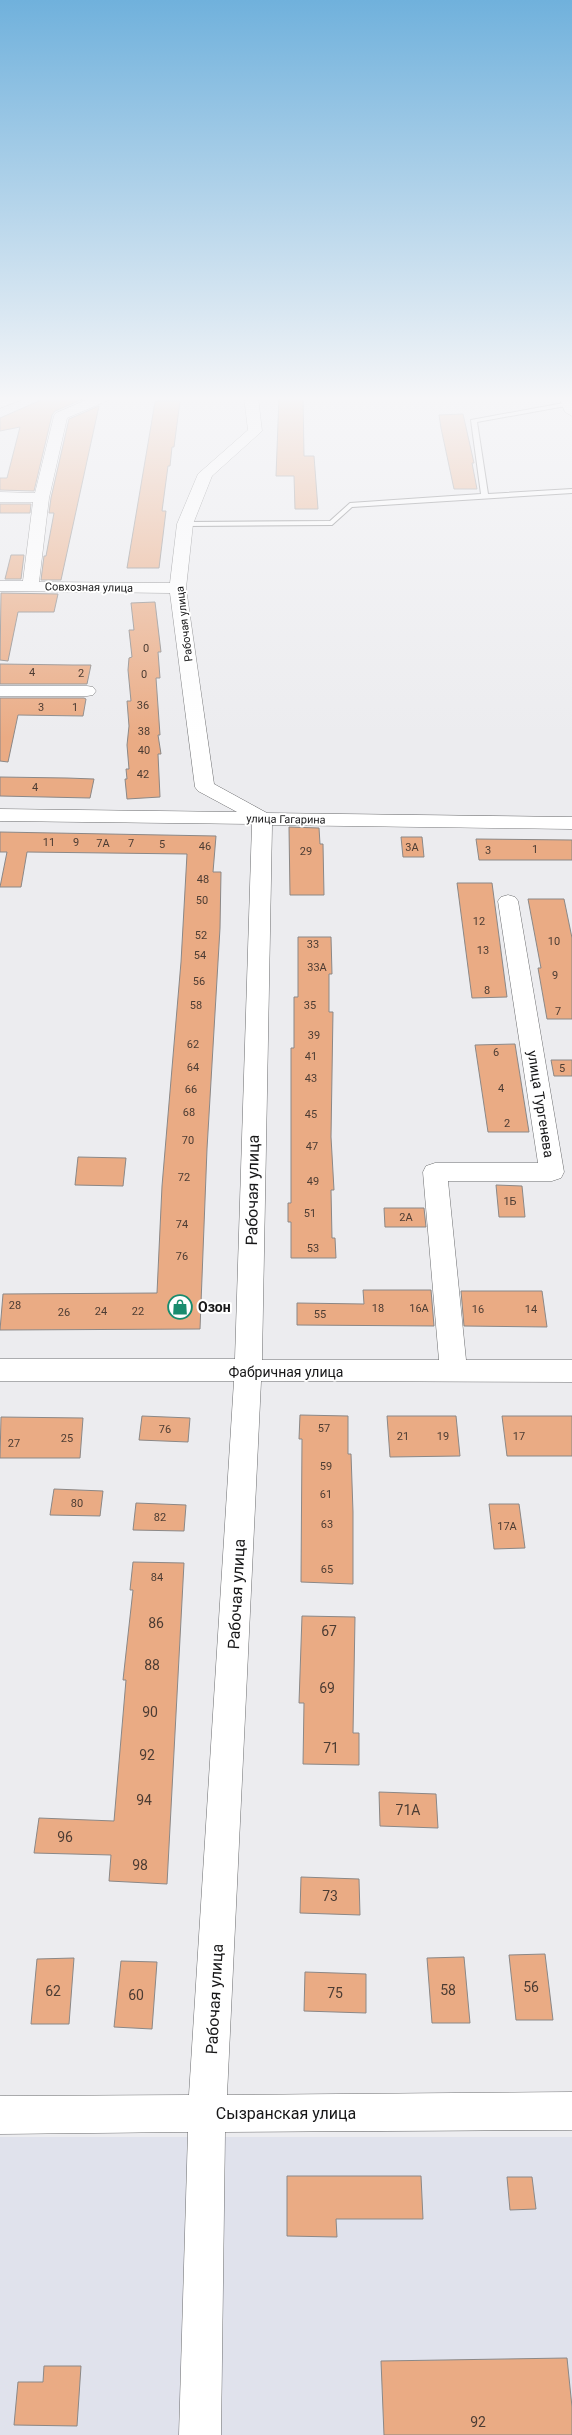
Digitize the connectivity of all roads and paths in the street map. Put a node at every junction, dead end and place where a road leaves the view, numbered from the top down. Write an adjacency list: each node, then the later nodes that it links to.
1 (39, 511): 6 (street)
2 (190, 511): 4 (street, Рабочая улица)
3 (344, 511): 4 (lane)
4 (185, 524): 7 (street, Рабочая улица)
5 (0, 586): 6 (street, Совхозная улица)
6 (30, 587): 7 (street, Совхозная улица)
7 (178, 588): 10 (street, Рабочая улица)
8 (0, 691): 9 (street)
9 (87, 691)
10 (205, 787): 12 (street); 13 (street)
11 (0, 815): 12 (street, улица Гагарина)
12 (169, 817): 13 (street, улица Гагарина)
13 (262, 818): 14 (street, улица Гагарина); 19 (street, Рабочая улица)
14 (572, 823)
15 (508, 901): 17 (street, улица Тургенева)
16 (0, 1370): 19 (street, Фабричная улица)
17 (454, 1371): 18 (street, Фабричная улица); 19 (street, Фабричная улица)
18 (572, 1371)
19 (248, 1372): 21 (street, Рабочая улица)
20 (572, 2111): 21 (street, Сызранская улица)
21 (207, 2114): 22 (street, Сызранская улица); 23 (street, Рабочая улица)
22 (0, 2115)
23 (200, 2435)

